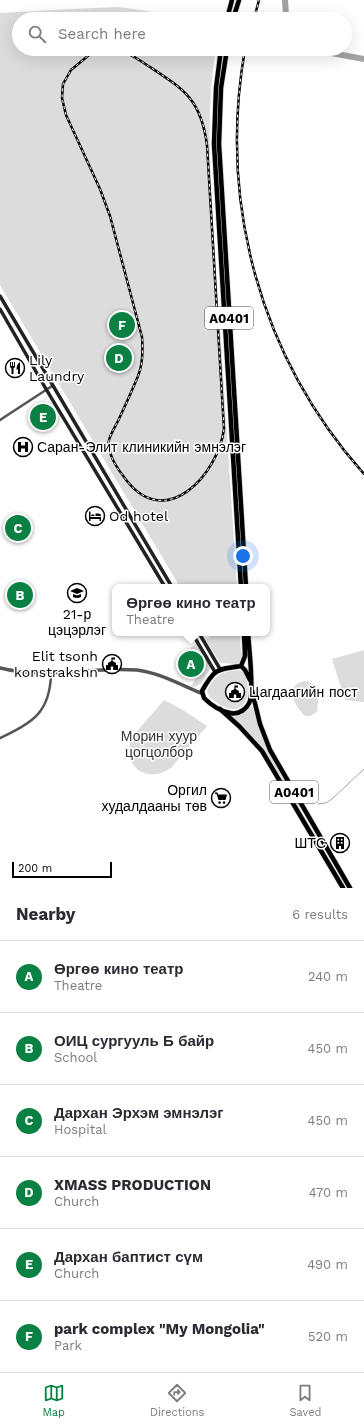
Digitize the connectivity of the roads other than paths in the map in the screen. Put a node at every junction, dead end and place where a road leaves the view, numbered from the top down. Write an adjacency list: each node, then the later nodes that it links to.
1 (232, 0): 3 (highway)
2 (238, 0): 4 (highway)
3 (229, 12)
4 (235, 12)
5 (220, 56): 14 (highway, A0401)
6 (226, 56): 15 (highway, A0401)
7 (0, 296): 9 (main road)
8 (0, 309): 10 (main road)
9 (52, 386): 10 (street); 13 (main road)
10 (46, 389): 11 (street); 12 (main road)
11 (0, 420)
12 (163, 584)
13 (170, 584)
14 (241, 584)
15 (246, 584)
16 (194, 636): 23 (main road)
17 (201, 636): 22 (main road)
18 (244, 636): 20 (highway)
19 (248, 636): 25 (highway, A0401)
20 (242, 666): 22 (highway); 25 (highway, A0401)
21 (0, 668): 24 (street)
22 (220, 669): 23 (highway)
23 (215, 672): 27 (highway)
24 (52, 674): 27 (street); 29 (street)
25 (251, 682): 26 (highway, A0401)
26 (252, 690): 28 (highway, A0401); 30 (highway, A0401)
27 (202, 694): 28 (highway, A0401)
28 (220, 709): 31 (highway, A0401)
29 (0, 738)
30 (304, 810): 31 (highway); 33 (highway, A0401)
31 (299, 813): 32 (highway, A0401)
32 (343, 888)
33 (350, 888)

